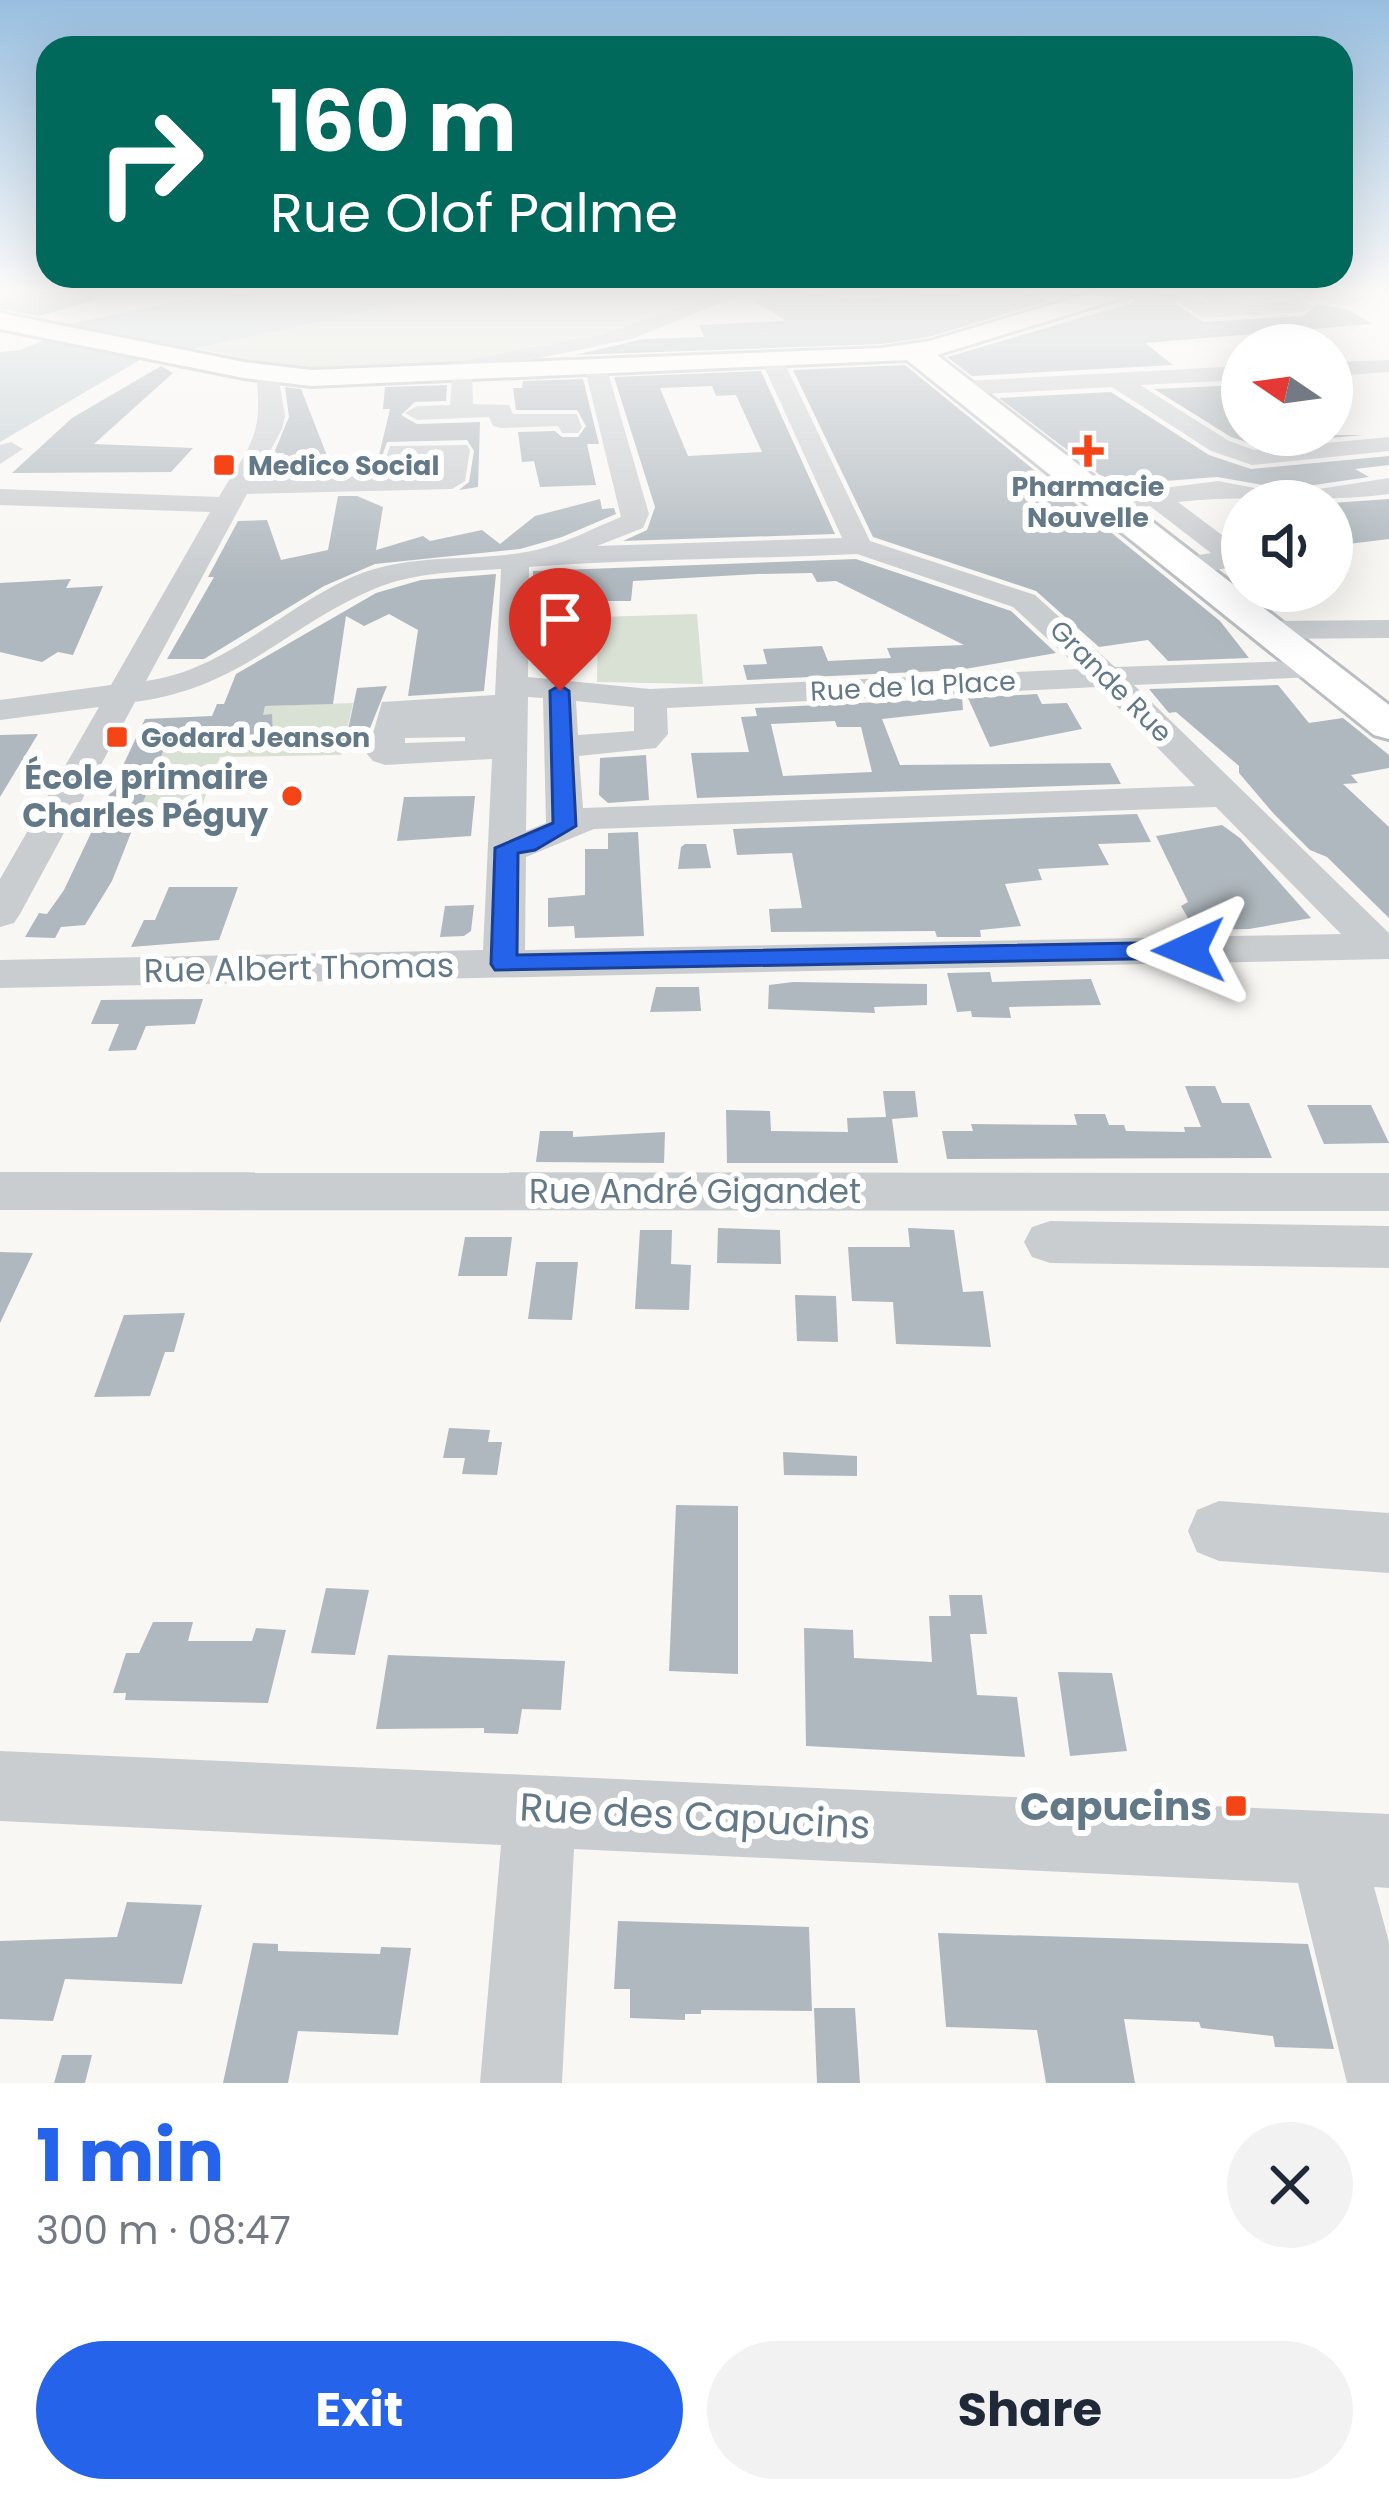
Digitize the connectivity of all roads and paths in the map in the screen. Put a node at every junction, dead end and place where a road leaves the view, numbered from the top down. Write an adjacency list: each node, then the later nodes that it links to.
1 (269, 387): 17 (street)
2 (456, 387): 8 (street)
3 (601, 387): 24 (street)
4 (785, 387): 23 (street)
5 (979, 387): 7 (street)
6 (1128, 387): 12 (street)
7 (964, 388): 20 (main road)
8 (461, 411): 9 (street); 11 (street)
9 (417, 413)
10 (1353, 424): 12 (street)
11 (570, 428)
12 (1389, 442)
13 (392, 482): 17 (street)
14 (1389, 486): 16 (street)
15 (1221, 490): 19 (street)
16 (1353, 491)
17 (231, 496): 18 (street); 33 (street)
18 (0, 497)
19 (1155, 497): 20 (street); 21 (street)
20 (1109, 503): 22 (main road)
21 (1198, 531): 22 (street); 26 (street)
22 (1150, 536): 26 (main road)
23 (859, 546): 24 (street, Grande Rue); 30 (street, Grande Rue)
24 (560, 553): 25 (street)
25 (514, 562): 32 (street); 33 (street)
26 (1186, 565): 28 (main road)
27 (1389, 629): 28 (street)
28 (1269, 630): 29 (main road)
29 (1315, 667): 30 (street, Rue de la Place); 36 (main road)
30 (1106, 677): 34 (street, Rue de la Place); 39 (street, Grande Rue)
31 (560, 691): 32 (street, Rue de la Place); 34 (street, Rue de la Place); 38 (street)
32 (511, 694): 37 (street, Rue de la Place); 41 (street)
33 (121, 696): 35 (street); 42 (street)
34 (650, 699): 38 (street)
35 (0, 710)
36 (1389, 726)
37 (390, 728)
38 (562, 747): 40 (street)
39 (1225, 796): 40 (street); 43 (street, Grande Rue)
40 (565, 826): 41 (street)
41 (506, 848): 44 (street)
42 (0, 914)
43 (1383, 946): 44 (street, Rue Albert Thomas)
44 (504, 964): 45 (street, Rue Albert Thomas)
45 (0, 974)
46 (0, 1191): 47 (street, Rue André Gigandet)
47 (1389, 1192)
48 (1050, 1242): 49 (street)
49 (1389, 1247)
50 (1219, 1532): 51 (street)
51 (1389, 1544)
52 (0, 1786): 53 (street, Rue des Capucins)
53 (540, 1808): 54 (street, Rue des Capucins); 55 (street)
54 (1358, 1849): 56 (street)
55 (521, 2083)
56 (1388, 2083)

